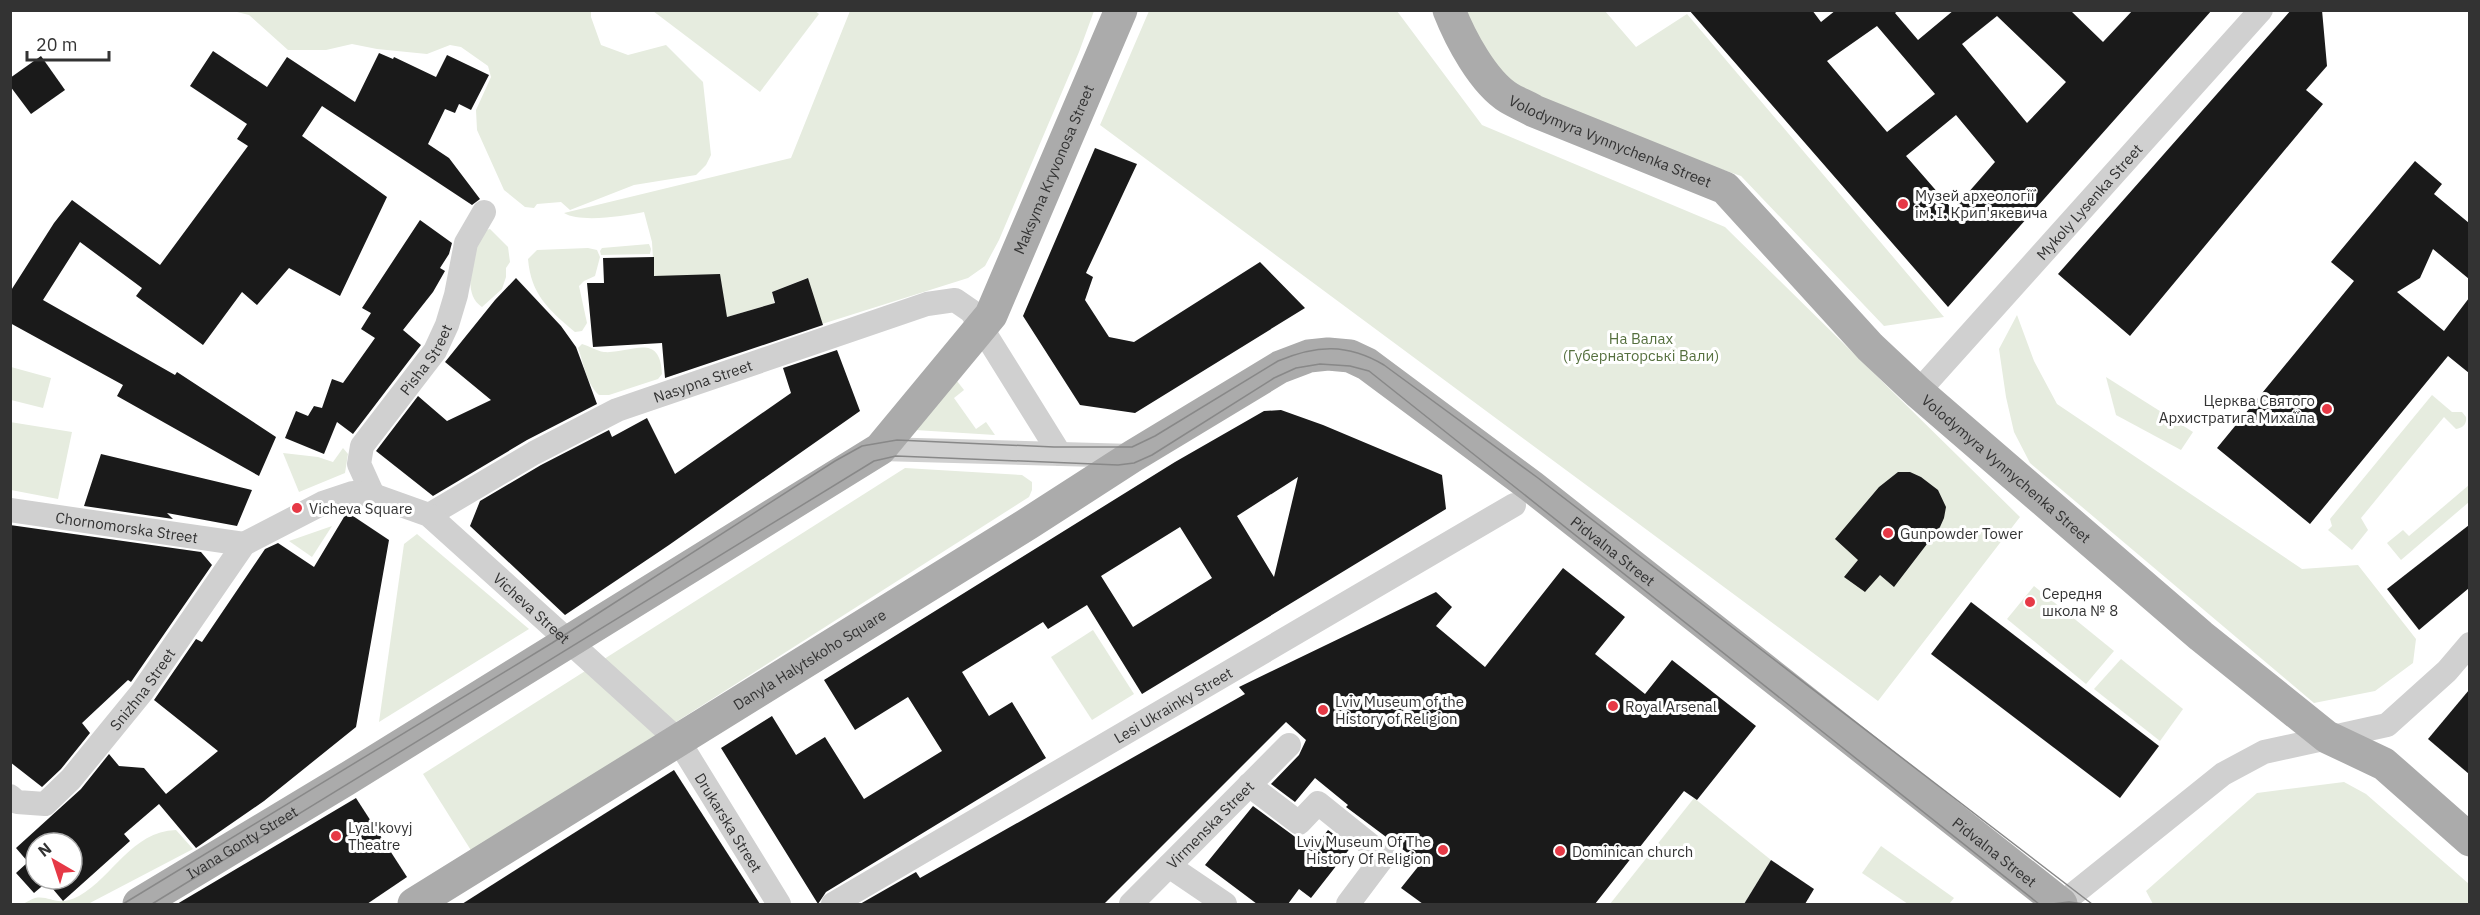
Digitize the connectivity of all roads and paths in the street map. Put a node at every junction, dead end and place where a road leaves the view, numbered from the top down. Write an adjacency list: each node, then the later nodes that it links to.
1 (1121, 10): 5 (main road, Maksyma Kryvonosa Street)
2 (1449, 10): 6 (main road, Volodymyra Vynnychenka Street)
3 (2261, 10): 6 (street, Mykoly Lysenka Street)
4 (484, 212): 10 (street, Pisha Street)
5 (982, 327): 7 (main road); 8 (street); 13 (street, Nasypna Street)
6 (1917, 392): 17 (main road, Volodymyra Vynnychenka Street)
7 (880, 449): 8 (street); 15 (main road)
8 (1060, 454): 9 (street)
9 (1132, 456): 18 (main road, Danyla Halytskoho Square); 31 (main road, Pidvalna Street)
10 (373, 495): 13 (street, Vicheva Street); 14 (street)
11 (1514, 505): 27 (street, Lesi Ukrainky Street)
12 (10, 510): 14 (street, Chornomorska Street)
13 (429, 515): 15 (street, Vicheva Street)
14 (244, 544): 21 (street, Snizhna Street)
15 (568, 642): 18 (street, Vicheva Street); 25 (main road, Ivana Gonty Street)
16 (2469, 644): 17 (street)
17 (2327, 737): 22 (main road, Volodymyra Vynnychenka Street); 31 (street)
18 (678, 740): 24 (main road, Danyla Halytskoho Square); 26 (street, Drukarska Street)
19 (1289, 745): 20 (street, Virmenska Street)
20 (1249, 785): 23 (street, Virmenska Street); 30 (street)
21 (14, 799)
22 (2469, 840)
23 (1169, 866): 28 (street, Virmenska Street); 29 (street)
24 (418, 902)
25 (139, 904)
26 (779, 904)
27 (833, 904)
28 (1131, 904)
29 (1225, 904)
30 (1348, 904)
31 (2061, 904)

